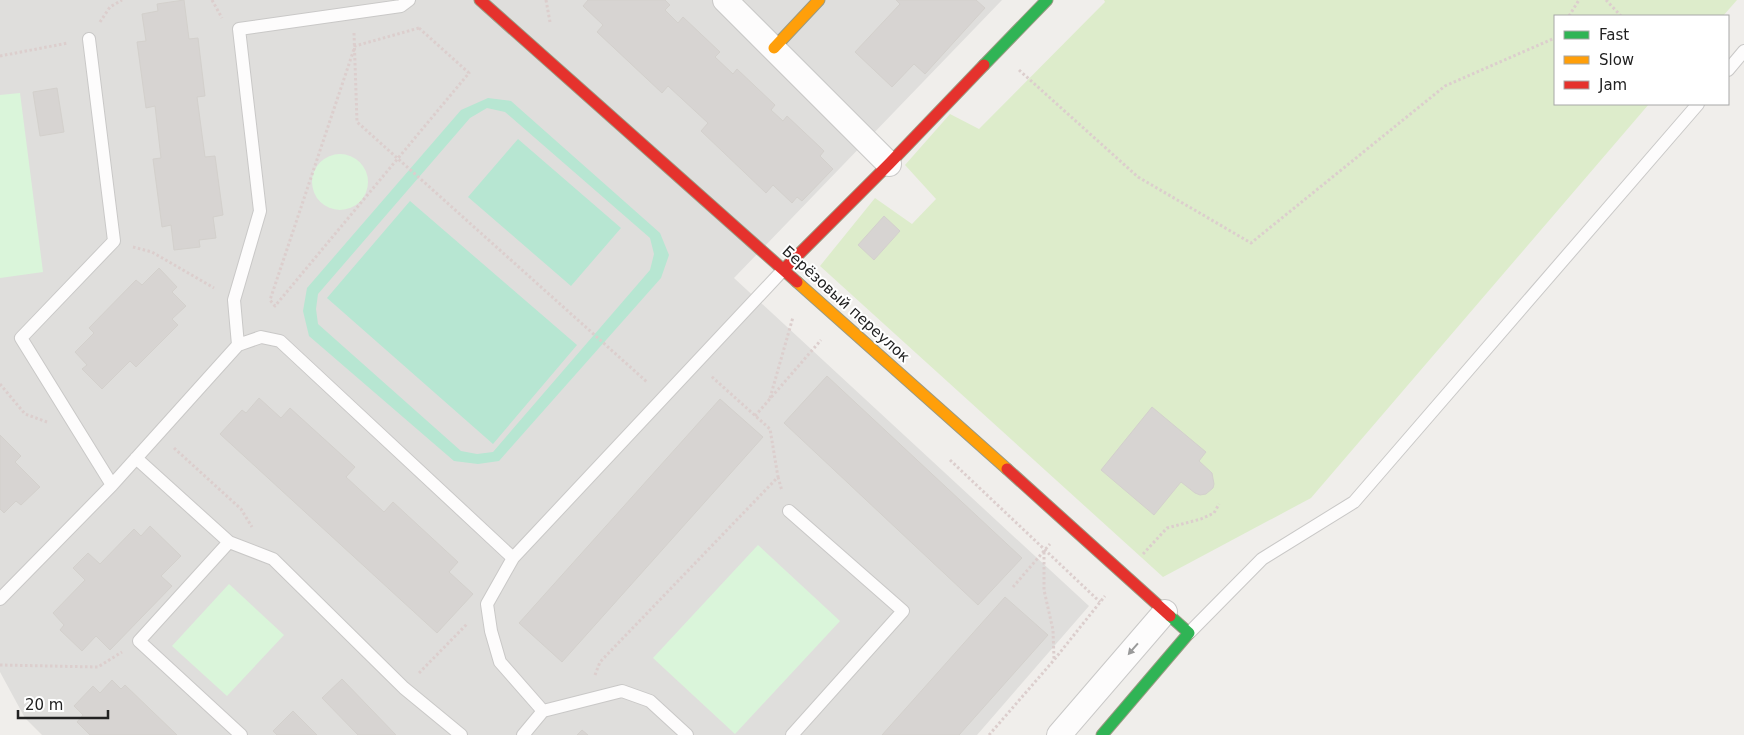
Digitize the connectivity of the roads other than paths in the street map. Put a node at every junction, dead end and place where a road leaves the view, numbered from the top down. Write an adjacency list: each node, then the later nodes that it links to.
1 (409, 0): 13 (lane)
2 (480, 0): 12 (street, Берёзовый переулок)
3 (725, 0): 7 (street)
4 (819, 0): 7 (street)
5 (1047, 0): 11 (street)
6 (89, 40): 15 (lane)
7 (774, 48): 11 (street)
8 (1744, 51): 9 (lane)
9 (1729, 69)
10 (1697, 105): 21 (lane)
11 (889, 164): 12 (street)
12 (784, 268): 18 (lane); 20 (street, Берёзовый переулок)
13 (238, 345): 14 (lane); 18 (lane)
14 (136, 458): 15 (lane); 17 (lane)
15 (112, 484): 19 (lane)
16 (789, 510): 27 (lane)
17 (229, 542): 23 (lane); 24 (lane)
18 (513, 558): 22 (lane)
19 (0, 600)
20 (1165, 612): 21 (street, Берёзовый переулок); 28 (street, one-way to 28)
21 (1189, 633): 29 (street)
22 (543, 711): 25 (lane); 26 (lane)
23 (241, 735)
24 (461, 735)
25 (523, 735)
26 (687, 735)
27 (792, 735)
28 (1059, 735)
29 (1102, 735)

